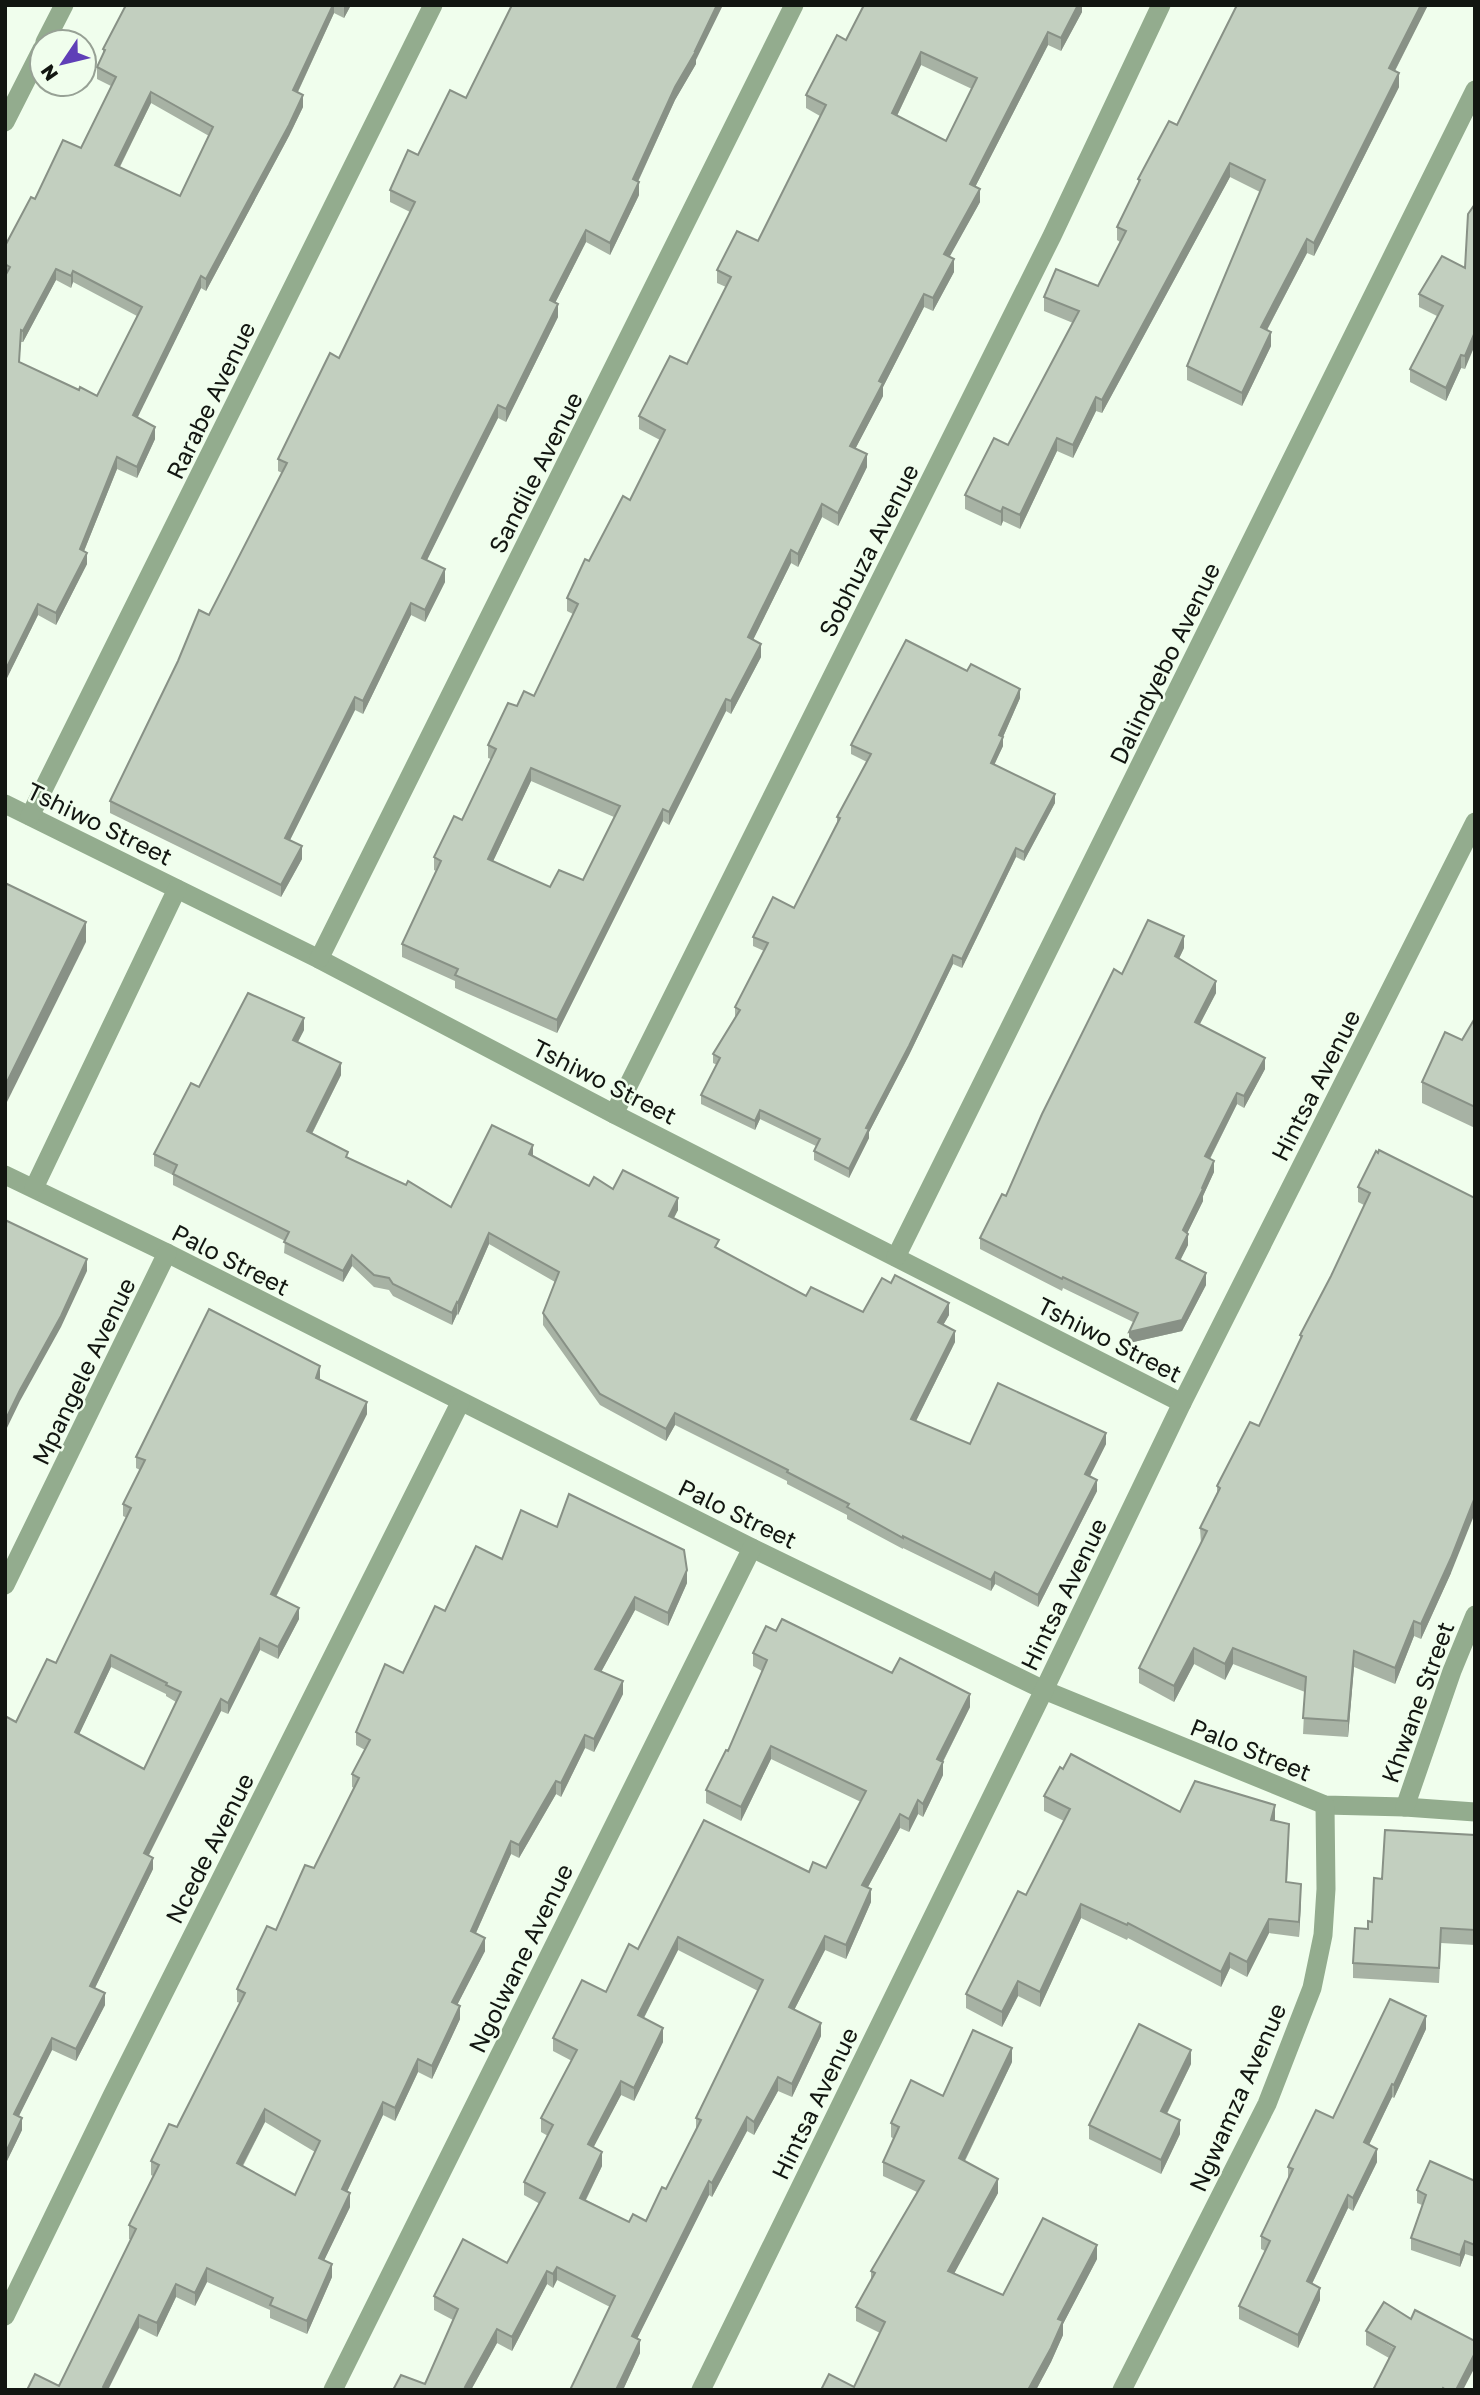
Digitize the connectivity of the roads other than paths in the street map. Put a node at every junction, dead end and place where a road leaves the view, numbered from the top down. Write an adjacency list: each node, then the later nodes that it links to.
1 (64, 5): 5 (street)
2 (433, 5): 10 (street, Rarabe Avenue)
3 (794, 5): 13 (street, Sandile Avenue)
4 (1161, 5): 14 (street, Sobhuza Avenue)
5 (52, 28)
6 (28, 76): 8 (street)
7 (1475, 90): 18 (street, Dalindyebo Avenue)
8 (5, 122)
9 (5, 804): 10 (street, Tshiwo Street)
10 (30, 817): 12 (street, Tshiwo Street)
11 (1475, 822): 20 (street, Hintsa Avenue)
12 (177, 890): 13 (street, Tshiwo Street); 16 (street)
13 (319, 959): 14 (street, Tshiwo Street)
14 (614, 1114): 18 (street, Tshiwo Street)
15 (5, 1175): 16 (street, Palo Street)
16 (34, 1188): 17 (street, Palo Street)
17 (167, 1254): 19 (street, Palo Street); 22 (street, Mpangele Avenue)
18 (897, 1258): 20 (street, Tshiwo Street)
19 (460, 1403): 21 (street, Palo Street); 28 (street, Ncede Avenue)
20 (1182, 1403): 24 (street, Hintsa Avenue)
21 (751, 1548): 24 (street, Palo Street); 29 (street, Ngolwane Avenue)
22 (5, 1586)
23 (1475, 1615): 26 (street, Khwane Street)
24 (1044, 1690): 25 (street, Palo Street); 30 (street, Hintsa Avenue)
25 (1325, 1805): 26 (street, Palo Street); 31 (street, Ngwamza Avenue)
26 (1405, 1807): 27 (street, Palo Street)
27 (1475, 1812)
28 (5, 2316)
29 (333, 2390)
30 (701, 2390)
31 (1122, 2390)

